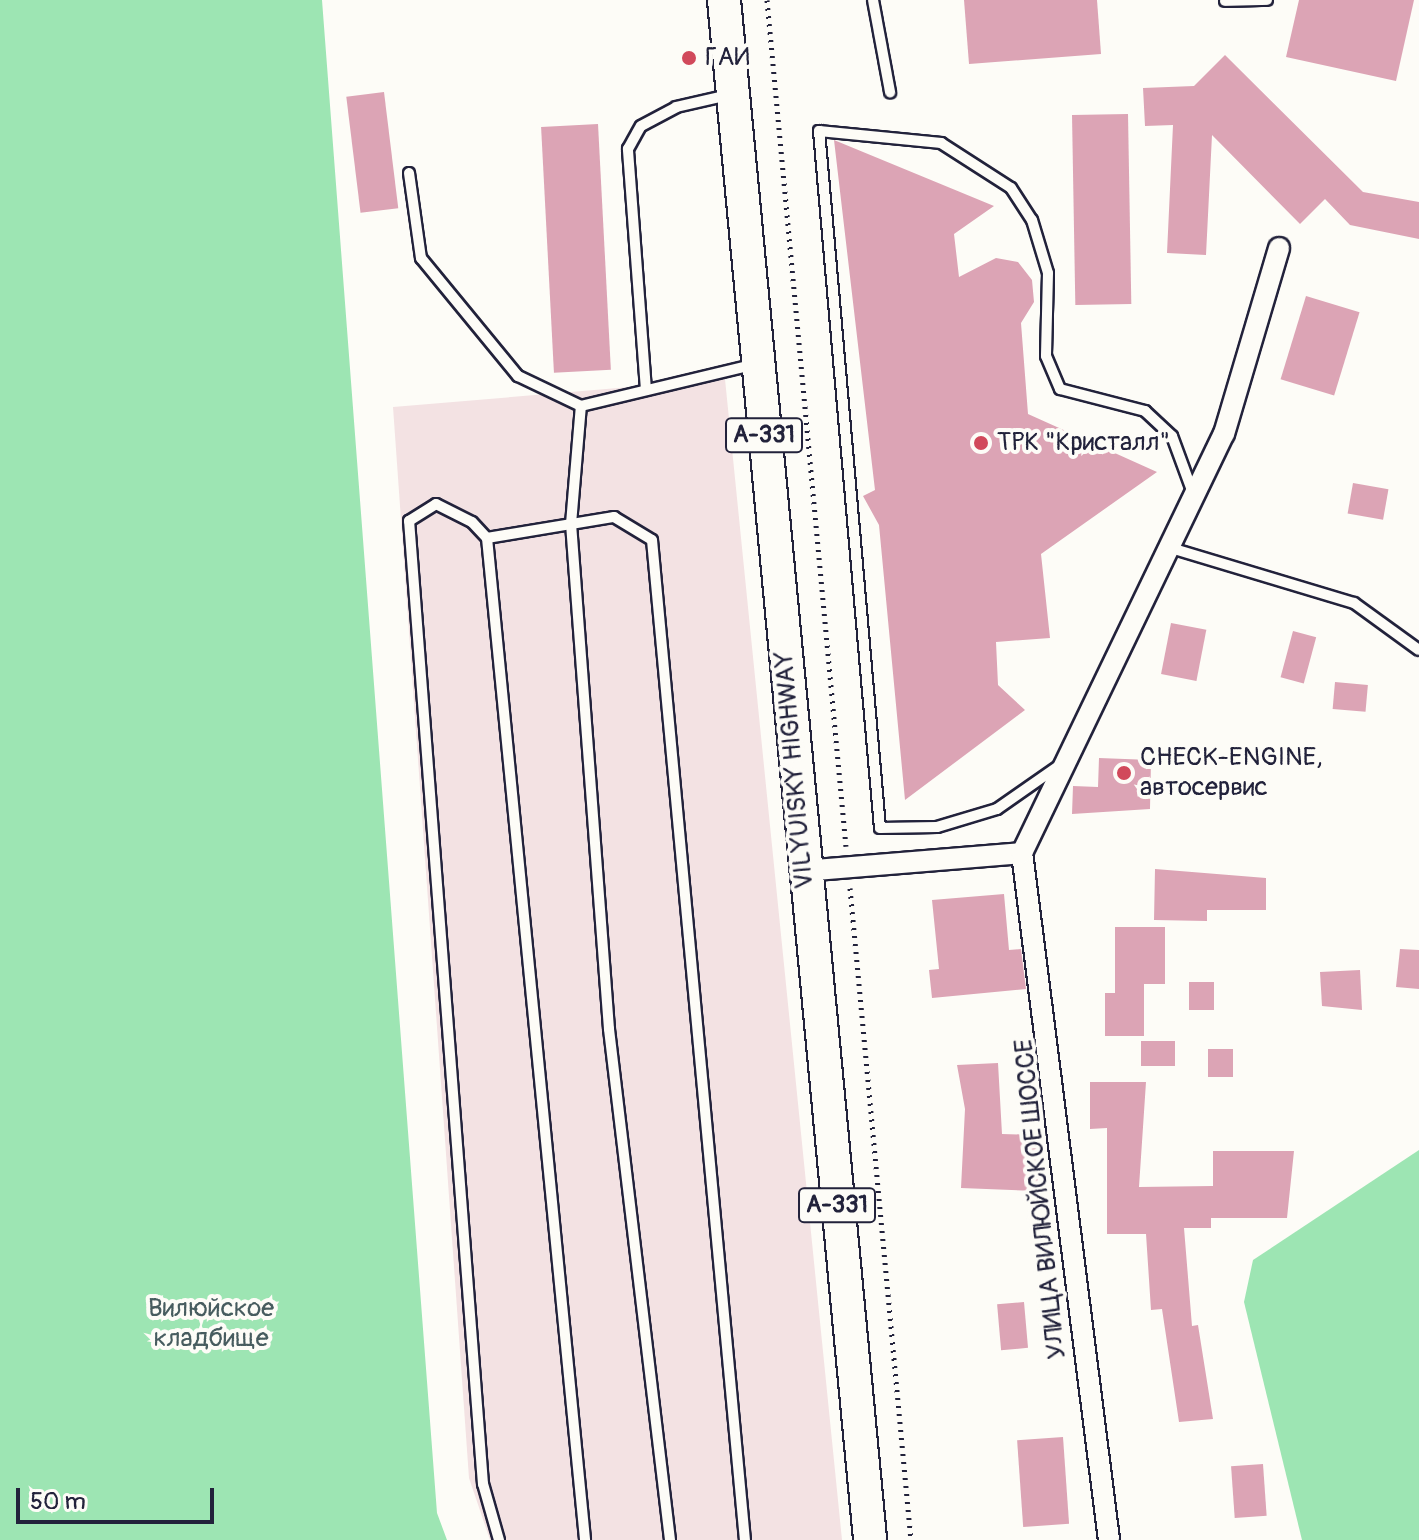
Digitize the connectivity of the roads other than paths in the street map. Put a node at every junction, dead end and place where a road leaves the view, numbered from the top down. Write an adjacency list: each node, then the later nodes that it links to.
1 (724, 0): 6 (main road, VILYUISKY HIGHWAY / А-331)
2 (873, 0): 5 (lane)
3 (1267, 0): 4 (lane)
4 (1225, 1)
5 (890, 92)
6 (732, 95): 9 (main road, VILYUISKY HIGHWAY / А-331); 10 (lane)
7 (409, 173): 11 (lane)
8 (1279, 248): 12 (street)
9 (758, 363): 10 (lane); 19 (main road, VILYUISKY HIGHWAY / А-331)
10 (646, 390): 11 (lane)
11 (581, 406): 13 (lane)
12 (1194, 503): 15 (street); 17 (lane)
13 (571, 524): 14 (lane); 22 (lane); 23 (lane)
14 (487, 538): 20 (lane); 21 (lane)
15 (1174, 549): 16 (lane); 17 (street)
16 (1419, 650)
17 (1071, 757): 18 (street)
18 (1022, 853): 19 (street); 25 (street, УЛИЦА ВИЛЮЙСКОЕ ШОССЕ)
19 (804, 871): 24 (main road, VILYUISKY HIGHWAY / А-331)
20 (499, 1540)
21 (585, 1540)
22 (670, 1540)
23 (745, 1540)
24 (870, 1540)
25 (1109, 1540)

